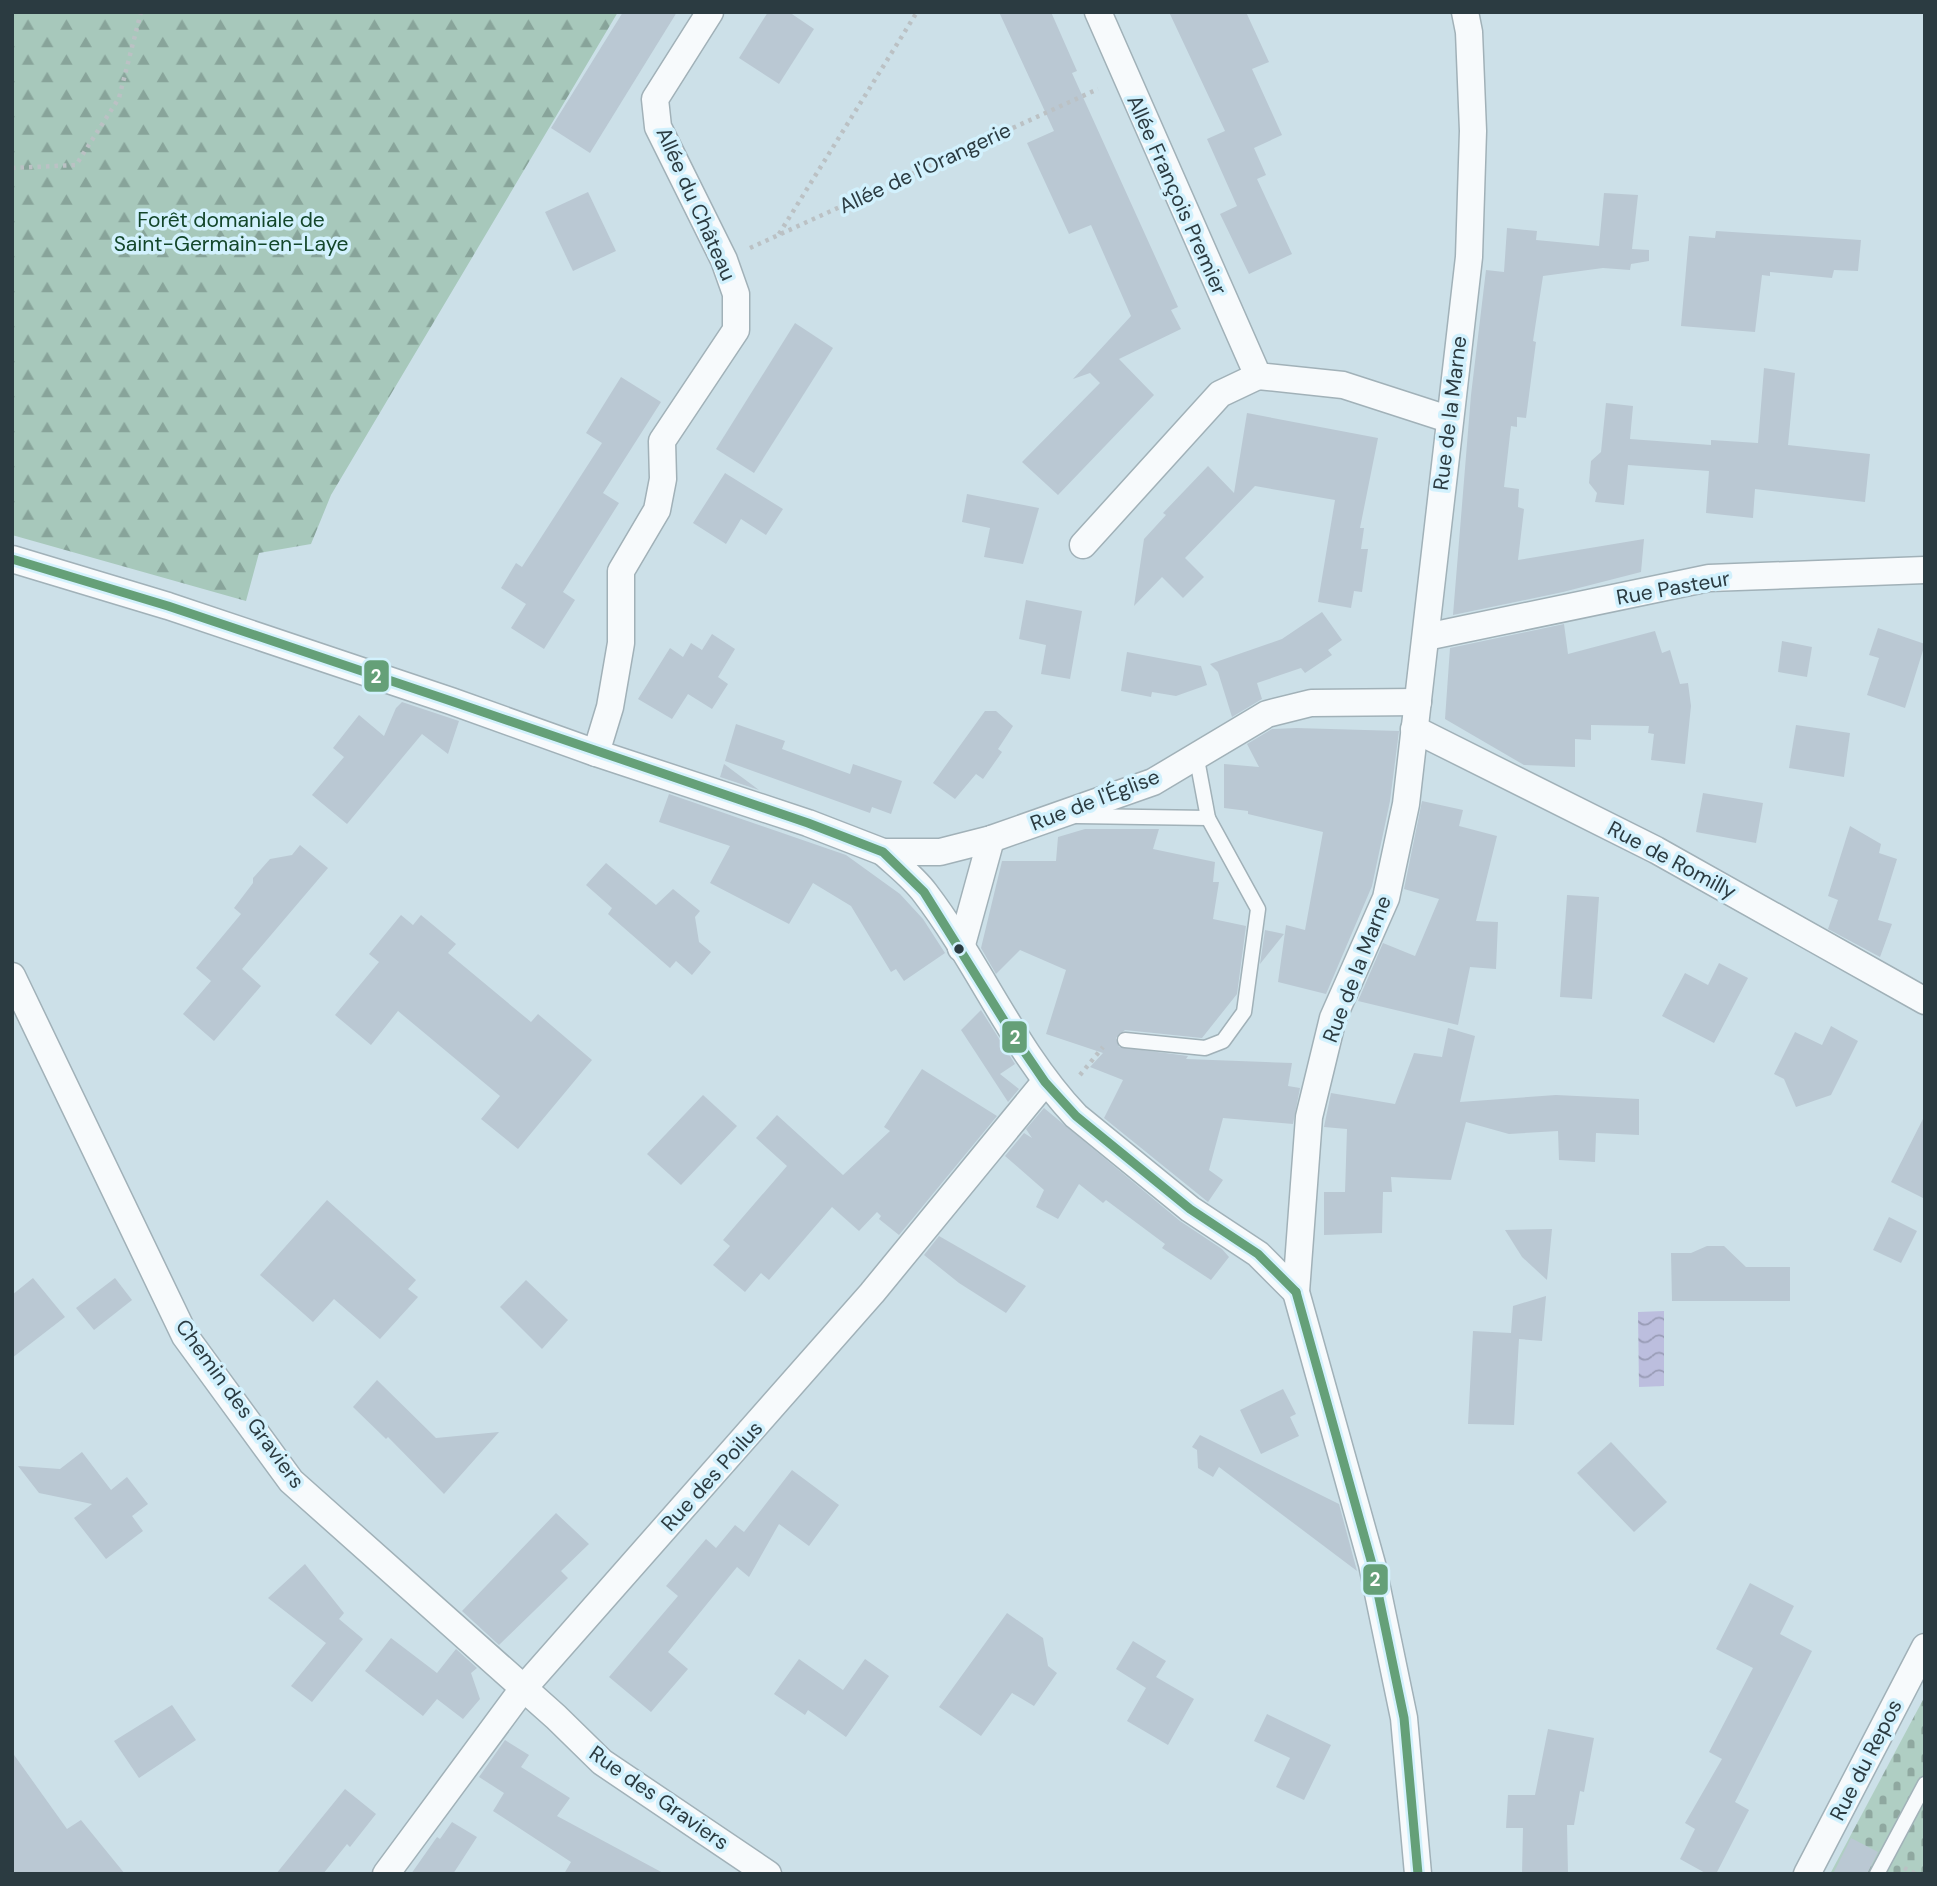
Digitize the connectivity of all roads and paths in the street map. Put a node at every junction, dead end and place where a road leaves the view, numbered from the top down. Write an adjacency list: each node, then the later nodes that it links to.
1 (141, 12): 7 (path)
2 (710, 12): 9 (street, Allée du Château)
3 (917, 12): 8 (path)
4 (1098, 12): 6 (street, Allée François Premier)
5 (1465, 12): 11 (street, Rue de la Marne)
6 (1125, 77): 8 (path, Allée de l'Orangerie); 10 (street, Allée François Premier)
7 (12, 168)
8 (778, 235): 9 (path, Allée de l'Orangerie)
9 (724, 260): 18 (street, Allée du Château)
10 (1258, 376): 11 (street); 12 (street)
11 (1448, 419): 15 (street, Rue de la Marne)
12 (1083, 545)
13 (12, 559): 18 (street)
14 (1925, 570): 15 (street, Rue Pasteur)
15 (1426, 637): 16 (street, Rue de la Marne)
16 (1418, 702): 17 (street, Rue de la Marne); 19 (street, Rue de l'Église)
17 (1415, 729): 26 (street, Rue de Romilly); 29 (street, Rue de la Marne)
18 (596, 753): 23 (street)
19 (1196, 754): 20 (street, Rue de l'Église); 21 (lane)
20 (1057, 816): 21 (lane); 22 (street, Rue de l'Église)
21 (1208, 818): 27 (lane)
22 (991, 839): 23 (street, Rue de l'Église); 24 (street)
23 (883, 852): 24 (street)
24 (961, 948): 28 (street)
25 (12, 976): 31 (street, Chemin des Graviers)
26 (1925, 1001)
27 (1125, 1040): 28 (path)
28 (1053, 1091): 29 (street); 31 (street, Rue des Poilus)
29 (1296, 1292): 35 (street, Rue de la Marne)
30 (1925, 1647): 36 (street, Rue du Repos)
31 (522, 1690): 33 (street, Rue des Poilus); 34 (street, Rue des Graviers)
32 (1925, 1784): 37 (lane)
33 (386, 1874)
34 (768, 1874)
35 (1418, 1874)
36 (1807, 1874)
37 (1877, 1874)

